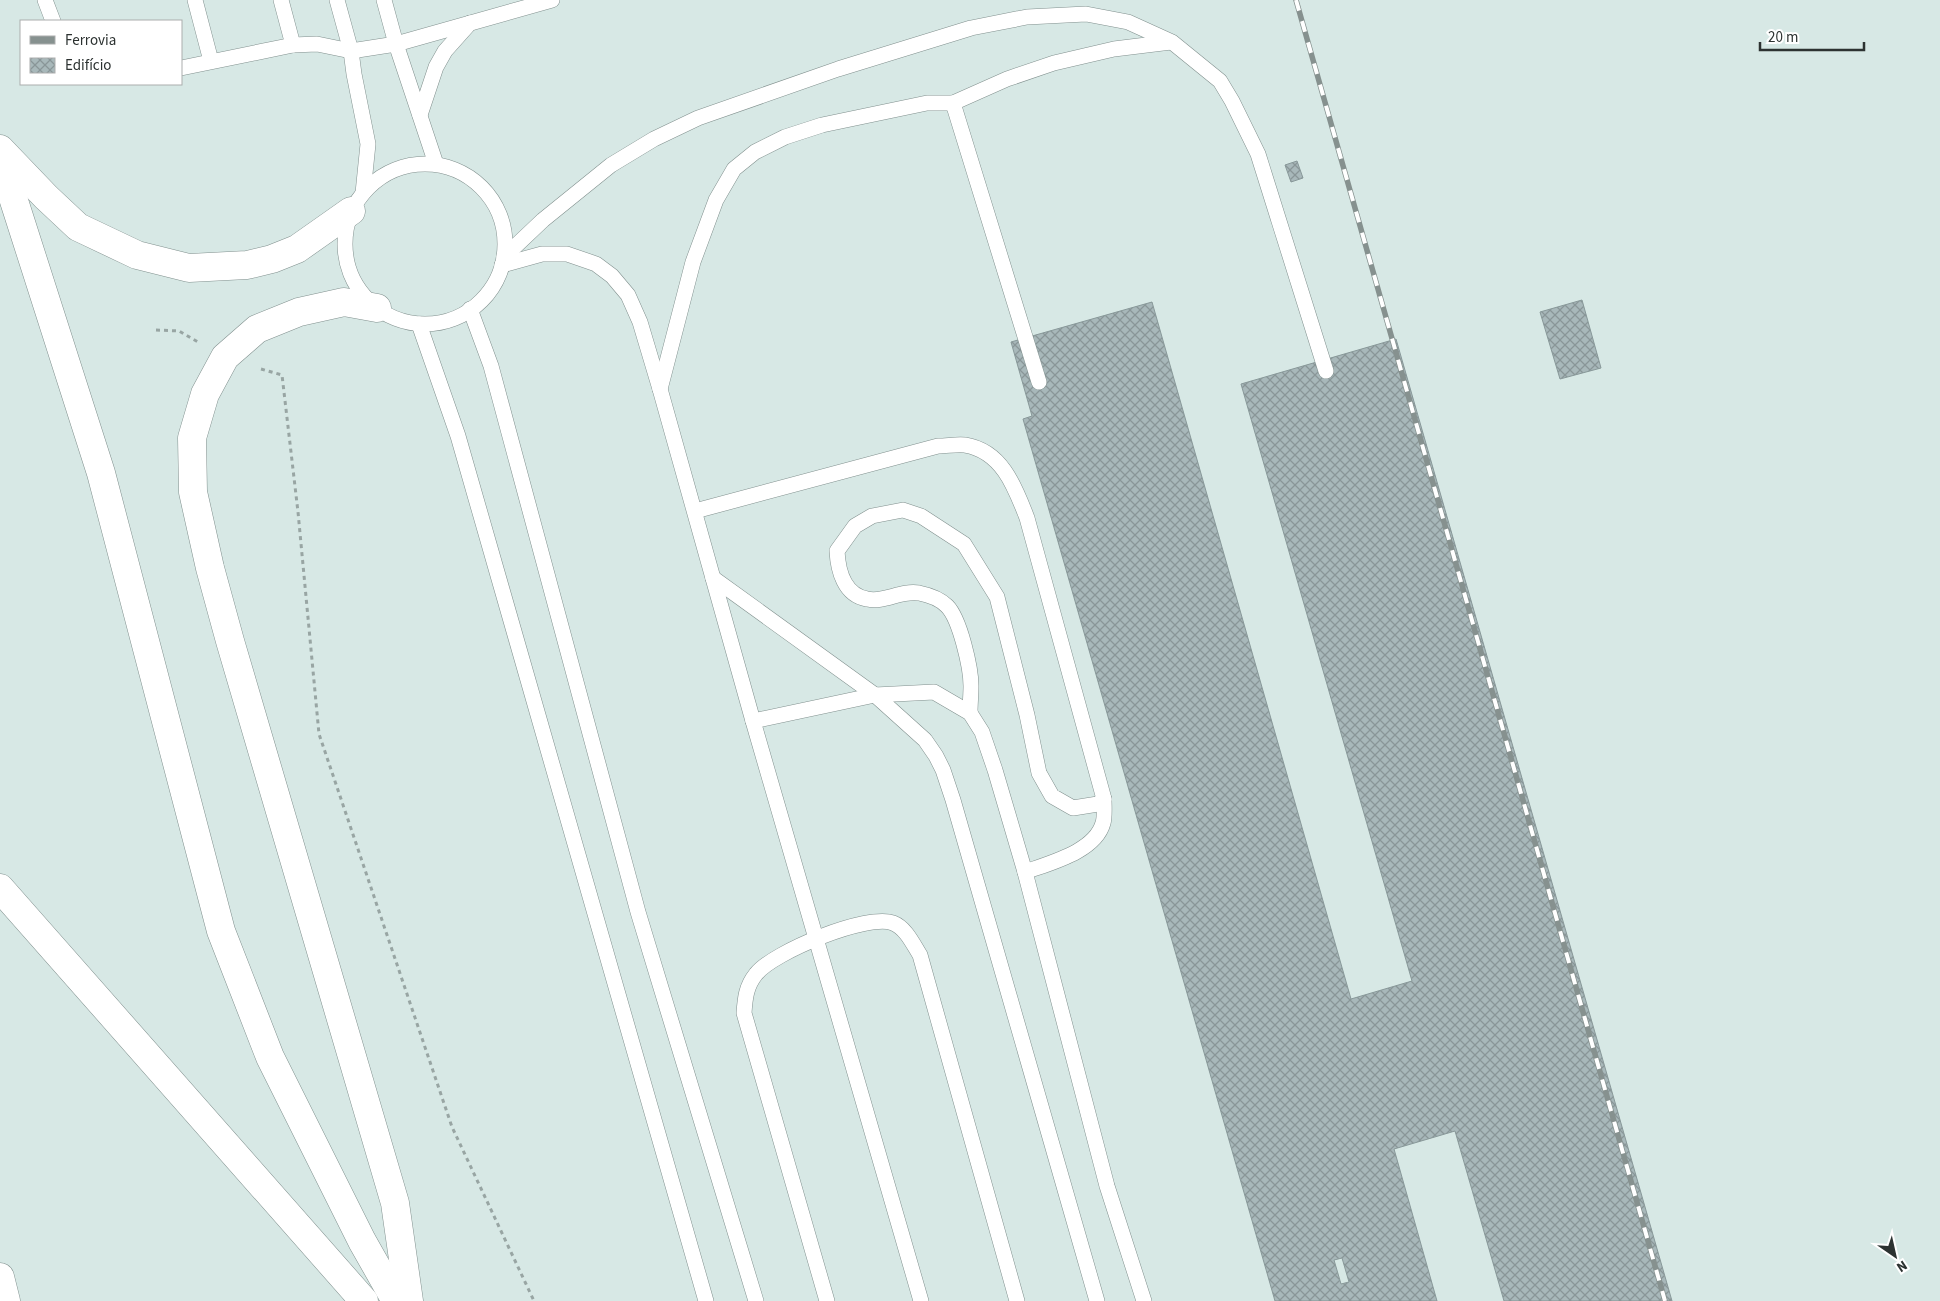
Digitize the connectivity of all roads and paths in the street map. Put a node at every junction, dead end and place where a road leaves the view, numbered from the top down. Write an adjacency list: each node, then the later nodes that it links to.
1 (45, 0): 8 (lane)
2 (195, 0): 14 (lane)
3 (280, 0): 12 (lane)
4 (338, 0): 13 (lane)
5 (384, 0): 11 (lane)
6 (552, 0): 7 (lane)
7 (532, 3): 9 (lane)
8 (53, 20)
9 (470, 23): 11 (lane); 17 (lane)
10 (1172, 42): 16 (lane); 22 (lane); 28 (lane)
11 (396, 44): 13 (lane); 17 (lane)
12 (293, 45): 13 (lane); 14 (lane)
13 (351, 51): 21 (lane)
14 (211, 62): 15 (lane)
15 (182, 68)
16 (953, 103): 29 (lane); 30 (lane)
17 (420, 115): 20 (lane)
18 (0, 148): 21 (highway)
19 (0, 157): 43 (highway)
20 (436, 164): 21 (lane); 22 (lane)
21 (357, 202): 23 (lane)
22 (503, 262): 24 (lane); 30 (lane)
23 (377, 308): 25 (lane); 27 (highway)
24 (470, 309): 25 (lane); 47 (lane)
25 (419, 324): 46 (lane)
26 (156, 330): 27 (path)
27 (225, 357): 44 (highway); 45 (path)
28 (1326, 371)
29 (1039, 382)
30 (660, 389): 31 (lane)
31 (695, 511): 32 (lane); 36 (lane)
32 (714, 578): 33 (lane); 35 (lane)
33 (875, 695): 34 (lane); 35 (lane); 51 (lane)
34 (970, 713): 36 (lane); 37 (lane)
35 (753, 721): 39 (lane)
36 (1104, 799): 37 (lane)
37 (1025, 872): 52 (lane)
38 (0, 888): 42 (highway)
39 (816, 938): 48 (lane); 49 (lane); 50 (lane)
40 (0, 1277): 41 (highway)
41 (6, 1301)
42 (364, 1301)
43 (396, 1301)
44 (409, 1301)
45 (534, 1301)
46 (706, 1301)
47 (756, 1301)
48 (826, 1301)
49 (921, 1301)
50 (1017, 1301)
51 (1097, 1301)
52 (1144, 1301)

